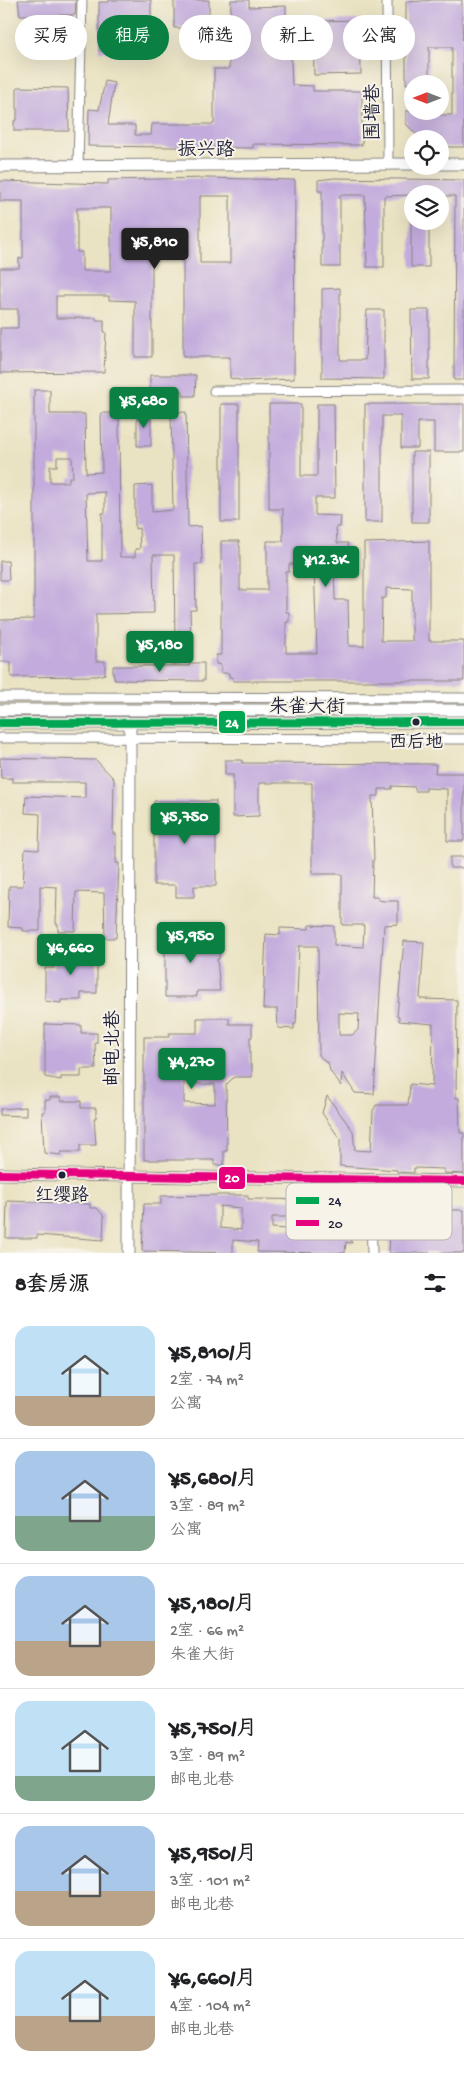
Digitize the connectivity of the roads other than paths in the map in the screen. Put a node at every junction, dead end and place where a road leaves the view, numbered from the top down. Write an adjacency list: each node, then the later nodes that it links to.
1 (82, 0): 8 (street)
2 (387, 0): 3 (street, 围墙巷)
3 (388, 164): 4 (street, 振兴路); 8 (street, 振兴路)
4 (404, 164)
5 (449, 164): 6 (street)
6 (464, 164)
7 (0, 166): 8 (street, 振兴路)
8 (78, 166)
9 (464, 390): 10 (street)
10 (214, 391)
11 (0, 697): 12 (street)
12 (464, 698)
13 (0, 710): 14 (street, 朱雀大街)
14 (464, 710)
15 (464, 722): 17 (street, 朱雀大街)
16 (0, 723): 17 (street, 朱雀大街)
17 (130, 723): 19 (street, 邮电北巷)
18 (0, 738): 19 (street)
19 (130, 738): 20 (street); 22 (street, 邮电北巷)
20 (464, 739)
21 (0, 1174): 22 (street)
22 (128, 1175): 23 (street); 25 (street, 邮电北巷)
23 (464, 1181)
24 (372, 1240): 26 (street)
25 (129, 1253)
26 (372, 1253)

